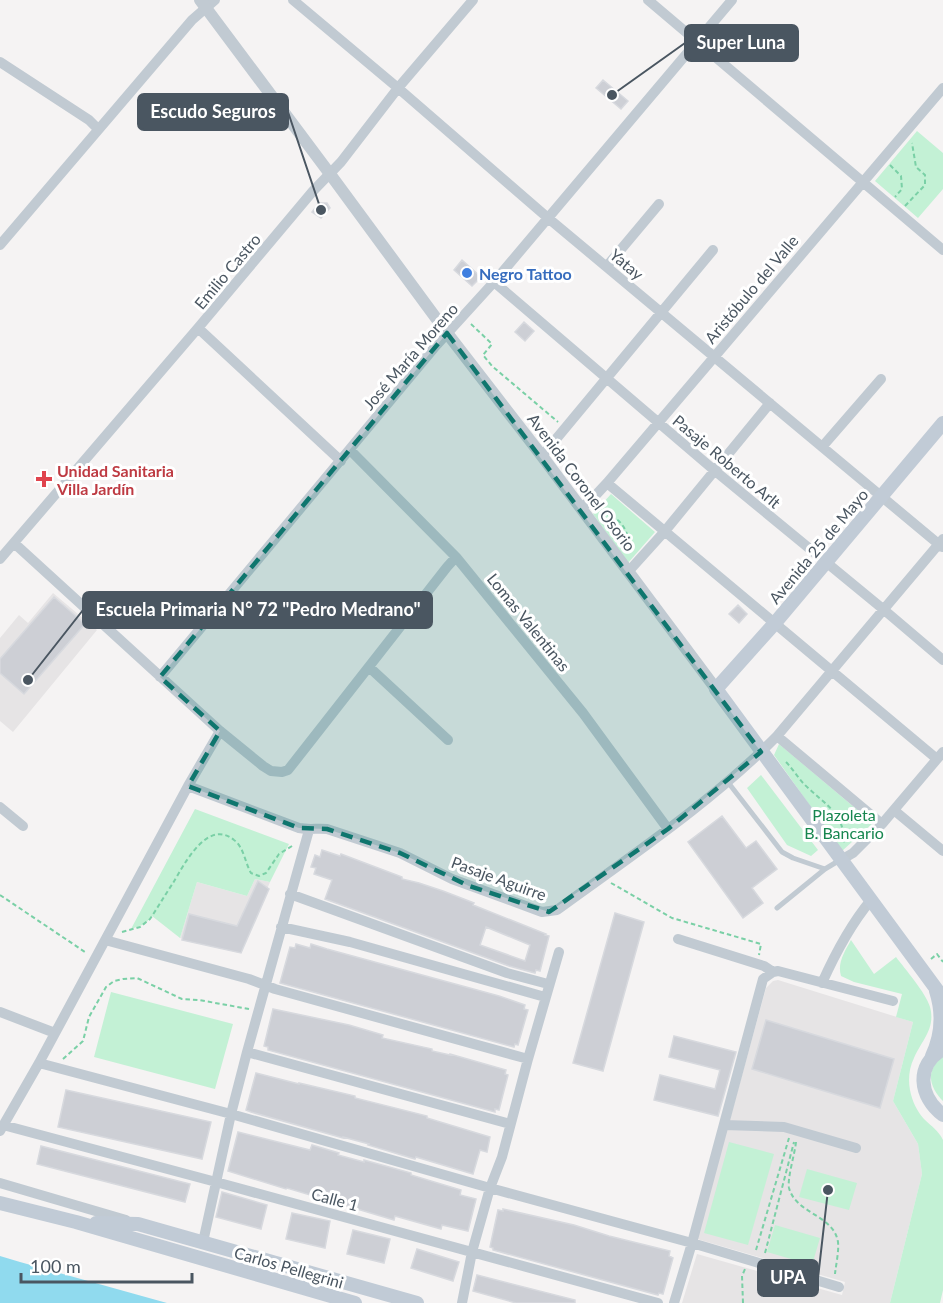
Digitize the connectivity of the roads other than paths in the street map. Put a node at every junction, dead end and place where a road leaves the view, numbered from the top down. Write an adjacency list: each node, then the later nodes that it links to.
1 (293, 0): 8 (street, Yatay)
2 (473, 0): 8 (street, Emilio Castro)
3 (648, 0): 6 (street)
4 (732, 0): 6 (street, José María Moreno)
5 (207, 3): 10 (street); 11 (street, Avenida Coronel Osorio)
6 (697, 41): 12 (street); 14 (street, José María Moreno)
7 (0, 62): 10 (street)
8 (398, 88): 11 (street, Emilio Castro); 14 (street, Yatay)
9 (943, 88): 12 (street, Aristóbulo del Valle)
10 (98, 129): 15 (street)
11 (330, 174): 21 (street, Emilio Castro); 22 (street, Avenida Coronel Osorio)
12 (863, 181): 17 (street); 23 (street, Aristóbulo del Valle)
13 (659, 204): 18 (street)
14 (548, 218): 18 (street, Yatay); 19 (street, José María Moreno)
15 (0, 245)
16 (713, 250): 20 (street)
17 (943, 250)
18 (607, 266): 20 (street, Yatay)
19 (494, 282): 22 (street, José María Moreno); 24 (street, Pasaje Roberto Arlt)
20 (661, 312): 23 (street, Yatay); 24 (street)
21 (198, 328): 32 (street); 38 (street, Emilio Castro)
22 (447, 333): 30 (street, José María Moreno); 31 (street, Avenida Coronel Osorio)
23 (714, 356): 26 (street, Yatay); 27 (street, Aristóbulo del Valle)
24 (606, 379): 27 (street, Pasaje Roberto Arlt); 31 (street)
25 (881, 379): 29 (street)
26 (771, 403): 29 (street, Yatay); 33 (street)
27 (658, 423): 33 (street, Pasaje Roberto Arlt); 34 (street, Aristóbulo del Valle)
28 (943, 423): 35 (main road, Avenida 25 de Mayo)
29 (822, 447): 35 (street, Yatay)
30 (350, 450): 32 (street, José María Moreno); 41 (street, Lomas Valentinas)
31 (542, 456): 36 (street, Avenida Coronel Osorio)
32 (341, 461): 49 (street, José María Moreno)
33 (714, 470): 37 (street); 42 (street, Pasaje Roberto Arlt)
34 (607, 483): 36 (street, Aristóbulo del Valle); 37 (street)
35 (881, 497): 39 (street, Yatay); 42 (main road, Avenida 25 de Mayo)
36 (581, 508): 43 (street, Avenida Coronel Osorio)
37 (665, 531): 43 (street); 45 (street)
38 (14, 543): 40 (street, Emilio Castro); 49 (street)
39 (942, 544): 44 (street, Pasaje Aguirre)
40 (1, 556)
41 (456, 557): 47 (street); 62 (street, Lomas Valentinas)
42 (826, 562): 44 (street, Pasaje Roberto Arlt); 45 (main road, Avenida 25 de Mayo)
43 (632, 569): 50 (street, Avenida Coronel Osorio)
44 (884, 609): 46 (street, Pasaje Roberto Arlt); 48 (street, Pasaje Aguirre)
45 (775, 623): 48 (street); 50 (main road, Avenida 25 de Mayo)
46 (943, 660)
47 (369, 667): 51 (street); 53 (street)
48 (832, 670): 52 (street, Pasaje Aguirre); 55 (street)
49 (160, 677): 51 (street)
50 (716, 689): 54 (main road, Avenida Coronel Osorio)
51 (220, 731): 57 (street)
52 (777, 736): 54 (street, Pasaje Aguirre); 60 (street)
53 (448, 740)
54 (763, 754): 56 (street, Pasaje Aguirre); 65 (main road, Avenida Coronel Osorio)
55 (940, 755): 59 (street)
56 (727, 781): 62 (street, Pasaje Aguirre); 66 (lane)
57 (188, 786): 63 (street, Pasaje Aguirre); 71 (street)
58 (0, 807): 61 (street)
59 (895, 811): 60 (street); 64 (street)
60 (882, 824): 65 (street)
61 (23, 826)
62 (668, 829): 63 (street, Pasaje Aguirre)
63 (309, 830): 67 (street)
64 (943, 851)
65 (841, 860): 66 (lane); 68 (main road, Avenida Coronel Osorio)
66 (825, 869): 69 (lane)
67 (290, 894): 70 (street); 76 (street)
68 (871, 900): 75 (street); 78 (main road, Avenida Coronel Osorio)
69 (777, 908)
70 (281, 927): 77 (street); 79 (street)
71 (106, 938): 77 (street); 83 (street)
72 (678, 939): 74 (street)
73 (559, 952): 76 (street)
74 (773, 972): 75 (street); 92 (street)
75 (822, 982): 81 (street)
76 (548, 984): 79 (street)
77 (266, 985): 85 (street); 86 (street)
78 (935, 986): 80 (main road, Avenida Coronel Osorio); 87 (main road, Avenida Coronel Osorio)
79 (545, 997): 86 (street)
80 (943, 998)
81 (893, 1001)
82 (0, 1012): 83 (street)
83 (55, 1033): 88 (street)
84 (943, 1049): 87 (main road)
85 (247, 1052): 89 (street); 91 (street)
86 (528, 1059): 91 (street)
87 (930, 1060): 90 (main road, Avenida Coronel Osorio)
88 (39, 1063): 89 (street); 93 (street)
89 (231, 1114): 95 (street); 97 (street)
90 (943, 1115)
91 (510, 1124): 97 (street)
92 (724, 1125): 94 (street); 102 (street)
93 (2, 1128): 95 (street, Calle 1)
94 (856, 1148)
95 (216, 1182): 101 (street); 103 (street, Calle 1)
96 (0, 1183): 100 (street, Carlos Pellegrini)
97 (490, 1188): 102 (street); 103 (street)
98 (0, 1203): 99 (main road, Carlos Pellegrini)
99 (76, 1222): 100 (main road, Carlos Pellegrini); 105 (main road, Carlos Pellegrini)
100 (138, 1224): 101 (main road, Carlos Pellegrini)
101 (203, 1242): 106 (main road, Carlos Pellegrini)
102 (692, 1243): 104 (street); 109 (street)
103 (472, 1252): 107 (street); 108 (street, Calle 1)
104 (839, 1287)
105 (355, 1303)
106 (417, 1303)
107 (462, 1303)
108 (658, 1303)
109 (674, 1303)

